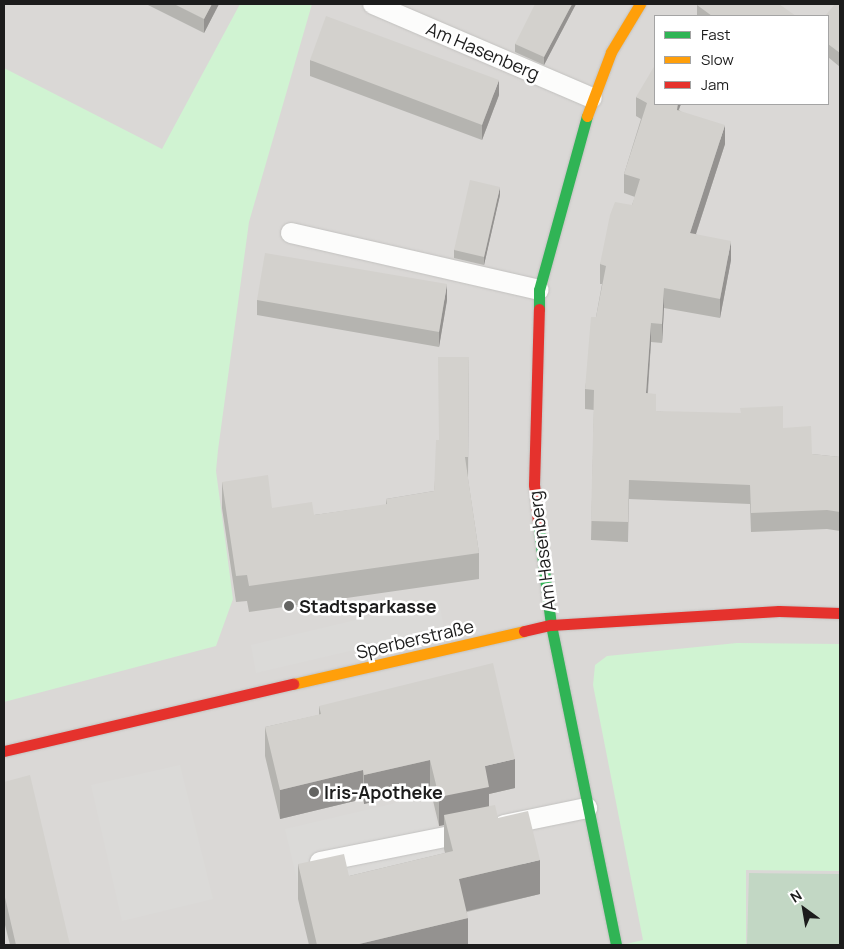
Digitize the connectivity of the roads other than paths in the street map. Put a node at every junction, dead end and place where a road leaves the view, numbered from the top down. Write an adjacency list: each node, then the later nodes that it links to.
1 (373, 4): 3 (lane, Am Hasenberg)
2 (640, 4): 3 (street, Am Hasenberg)
3 (592, 98): 5 (street, Am Hasenberg)
4 (291, 233): 5 (lane)
5 (539, 290): 7 (street, Am Hasenberg)
6 (840, 613): 7 (street, Sperberstraße)
7 (551, 625): 8 (street, Sperberstraße); 9 (street, Am Hasenberg)
8 (4, 751)
9 (587, 808): 10 (lane); 11 (street, Am Hasenberg)
10 (298, 867)
11 (616, 945)

